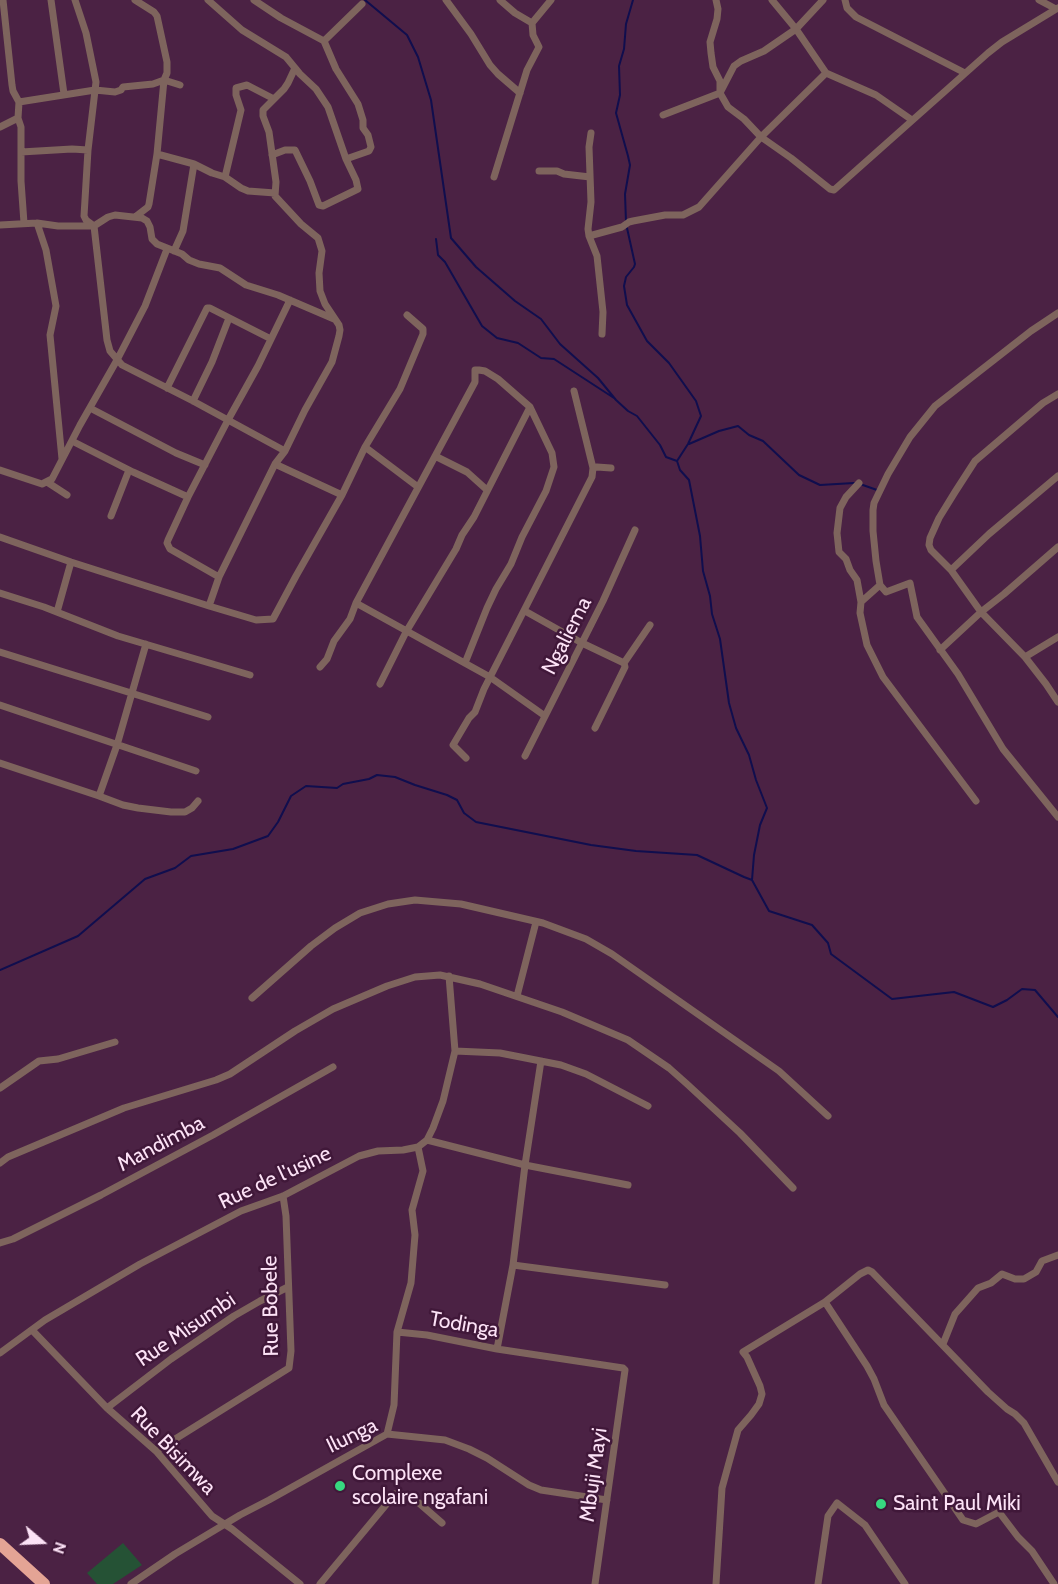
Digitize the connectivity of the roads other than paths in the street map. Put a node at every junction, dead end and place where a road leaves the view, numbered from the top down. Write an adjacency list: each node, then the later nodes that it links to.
1 (3, 0): 30 (street)
2 (51, 0): 28 (street)
3 (75, 0): 25 (street)
4 (135, 0): 23 (street)
5 (208, 0): 20 (street)
6 (254, 0): 19 (street)
7 (446, 0): 26 (street)
8 (500, 0): 17 (street)
9 (551, 0): 17 (street)
10 (716, 0): 27 (street)
11 (772, 0): 18 (street)
12 (823, 0): 18 (street)
13 (844, 0): 22 (street)
14 (1039, 0): 16 (street)
15 (362, 4): 19 (street)
16 (1057, 8): 22 (street)
17 (532, 23): 26 (street)
18 (796, 29): 21 (street); 27 (street)
19 (324, 40): 41 (street)
20 (295, 68): 29 (street); 41 (street)
21 (826, 73): 33 (street); 36 (street)
22 (965, 73): 33 (street)
23 (164, 80): 24 (street); 25 (street); 39 (street)
24 (180, 85)
25 (95, 90): 28 (street); 37 (street)
26 (520, 93): 45 (street)
27 (720, 93): 31 (street); 36 (street)
28 (64, 94): 30 (street)
29 (274, 99): 40 (street); 44 (street)
30 (19, 102): 32 (street)
31 (663, 115)
32 (18, 118): 34 (street); 38 (street)
33 (912, 120): 36 (street)
34 (0, 126)
35 (591, 133): 46 (street)
36 (761, 137): 53 (street)
37 (88, 150): 38 (street); 52 (street)
38 (21, 152): 49 (street)
39 (157, 154): 42 (street); 48 (street)
40 (272, 155): 41 (street); 47 (street)
41 (346, 159)
42 (194, 164): 44 (street); 54 (street)
43 (538, 171): 46 (street)
44 (225, 177): 47 (street)
45 (494, 177)
46 (590, 177): 53 (street)
47 (274, 193): 59 (street)
48 (135, 217): 52 (street); 54 (street)
49 (24, 223): 50 (street); 51 (street)
50 (37, 223): 52 (street); 74 (street)
51 (0, 225)
52 (94, 226): 62 (street)
53 (589, 236): 60 (street)
54 (170, 250): 55 (street); 62 (street)
55 (290, 300): 59 (street); 61 (street)
56 (1058, 313): 96 (street)
57 (407, 315): 71 (street)
58 (229, 318): 61 (street); 63 (street); 66 (street)
59 (334, 319): 72 (street)
60 (602, 334)
61 (271, 339): 69 (street)
62 (117, 360): 63 (street); 68 (street)
63 (167, 388): 66 (street)
64 (574, 390): 77 (street)
65 (1058, 394): 94 (street)
66 (193, 401): 69 (street)
67 (530, 407): 73 (street); 85 (street); 112 (street)
68 (90, 408): 70 (street); 76 (street)
69 (228, 420): 72 (street); 76 (street)
70 (72, 441): 74 (street); 80 (street)
71 (365, 447): 84 (street); 87 (street)
72 (285, 451): 75 (street)
73 (435, 456): 84 (street); 85 (street)
74 (62, 460): 82 (street)
75 (275, 464): 87 (street); 95 (street)
76 (205, 465): 88 (street)
77 (592, 468): 78 (street); 101 (street)
78 (611, 468)
79 (0, 470): 82 (street)
80 (129, 470): 88 (street); 89 (street)
81 (1058, 476): 94 (street)
82 (47, 482): 86 (street)
83 (859, 483): 98 (street)
84 (418, 487): 99 (street)
85 (487, 490): 105 (street)
86 (67, 495)
87 (342, 495): 100 (street)
88 (188, 497): 95 (street)
89 (111, 516)
90 (635, 530): 107 (street, Ngaliema)
91 (0, 537): 93 (street)
92 (1058, 547): 103 (street)
93 (71, 562): 100 (street); 102 (street)
94 (951, 570): 103 (street)
95 (219, 577): 100 (street)
96 (880, 585): 98 (street); 109 (street)
97 (0, 593): 102 (street)
98 (861, 602): 131 (street)
99 (356, 603): 105 (street); 114 (street)
100 (209, 606)
101 (525, 611): 107 (street); 116 (street)
102 (57, 612): 108 (street)
103 (981, 612): 109 (street); 111 (street)
104 (650, 625): 113 (street)
105 (406, 632): 112 (street); 117 (street)
106 (1058, 637): 111 (street)
107 (582, 643): 113 (street); 121 (street, Ngaliema)
108 (146, 644): 115 (street); 118 (street)
109 (940, 650): 132 (street)
110 (0, 652): 118 (street)
111 (1025, 657): 119 (street)
112 (465, 663): 116 (street)
113 (624, 663): 123 (street)
114 (320, 667)
115 (250, 675)
116 (490, 677): 121 (street); 126 (street)
117 (380, 684)
118 (132, 693): 122 (street); 124 (street)
119 (1058, 702)
120 (0, 705): 124 (street)
121 (545, 716): 125 (street, Ngaliema)
122 (208, 717)
123 (595, 728)
124 (117, 745): 128 (street); 129 (street)
125 (525, 756)
126 (466, 758)
127 (0, 763): 129 (street)
128 (196, 771)
129 (99, 796): 130 (street)
130 (198, 801)
131 (976, 801)
132 (1058, 817)
133 (536, 921): 135 (street); 136 (street); 143 (street)
134 (449, 976): 135 (street); 138 (street, Rue de l'usine); 146 (street)
135 (517, 996): 149 (street)
136 (252, 998)
137 (116, 1042): 141 (street)
138 (454, 1050): 139 (street); 144 (street, Rue de l'usine)
139 (541, 1061): 142 (street); 147 (street)
140 (333, 1067): 151 (street, Mandimba)
141 (0, 1088)
142 (648, 1106)
143 (828, 1116)
144 (427, 1140): 145 (street, Rue de l'usine); 147 (street)
145 (418, 1147): 150 (street, Rue de l'usine); 158 (street)
146 (0, 1164)
147 (525, 1165): 148 (street); 153 (street)
148 (628, 1185)
149 (793, 1188)
150 (283, 1196): 155 (street, Rue Bobele); 157 (street, Rue de l'usine)
151 (0, 1243)
152 (1058, 1255): 159 (street)
153 (513, 1265): 154 (street); 160 (street)
154 (665, 1285)
155 (288, 1287): 163 (street, Rue Misumbi); 165 (street, Rue Bobele)
156 (825, 1302): 159 (street); 176 (street); 179 (street)
157 (32, 1330): 161 (street, Rue de l'usine); 163 (street, Rue Bisimwa)
158 (397, 1332): 160 (street, Todinga); 164 (street, Todinga)
159 (943, 1344): 166 (street)
160 (497, 1348): 162 (street, Todinga)
161 (0, 1353)
162 (625, 1370): 167 (street, Mbuji Mayi)
163 (107, 1408): 165 (street, Rue Bisimwa)
164 (387, 1434): 167 (street, Ilunga); 168 (street, Ilunga)
165 (156, 1451): 168 (street, Rue Bisimwa)
166 (1058, 1482)
167 (607, 1500): 175 (street, Mbuji Mayi)
168 (224, 1523): 172 (street, Ilunga); 173 (street, Rue Bisimwa)
169 (442, 1523): 174 (street)
170 (0, 1544): 171 (highway)
171 (44, 1584)
172 (131, 1584)
173 (300, 1584)
174 (320, 1584)
175 (595, 1584)
176 (716, 1584)
177 (818, 1584): 178 (street)
178 (905, 1584)
179 (1054, 1584)

